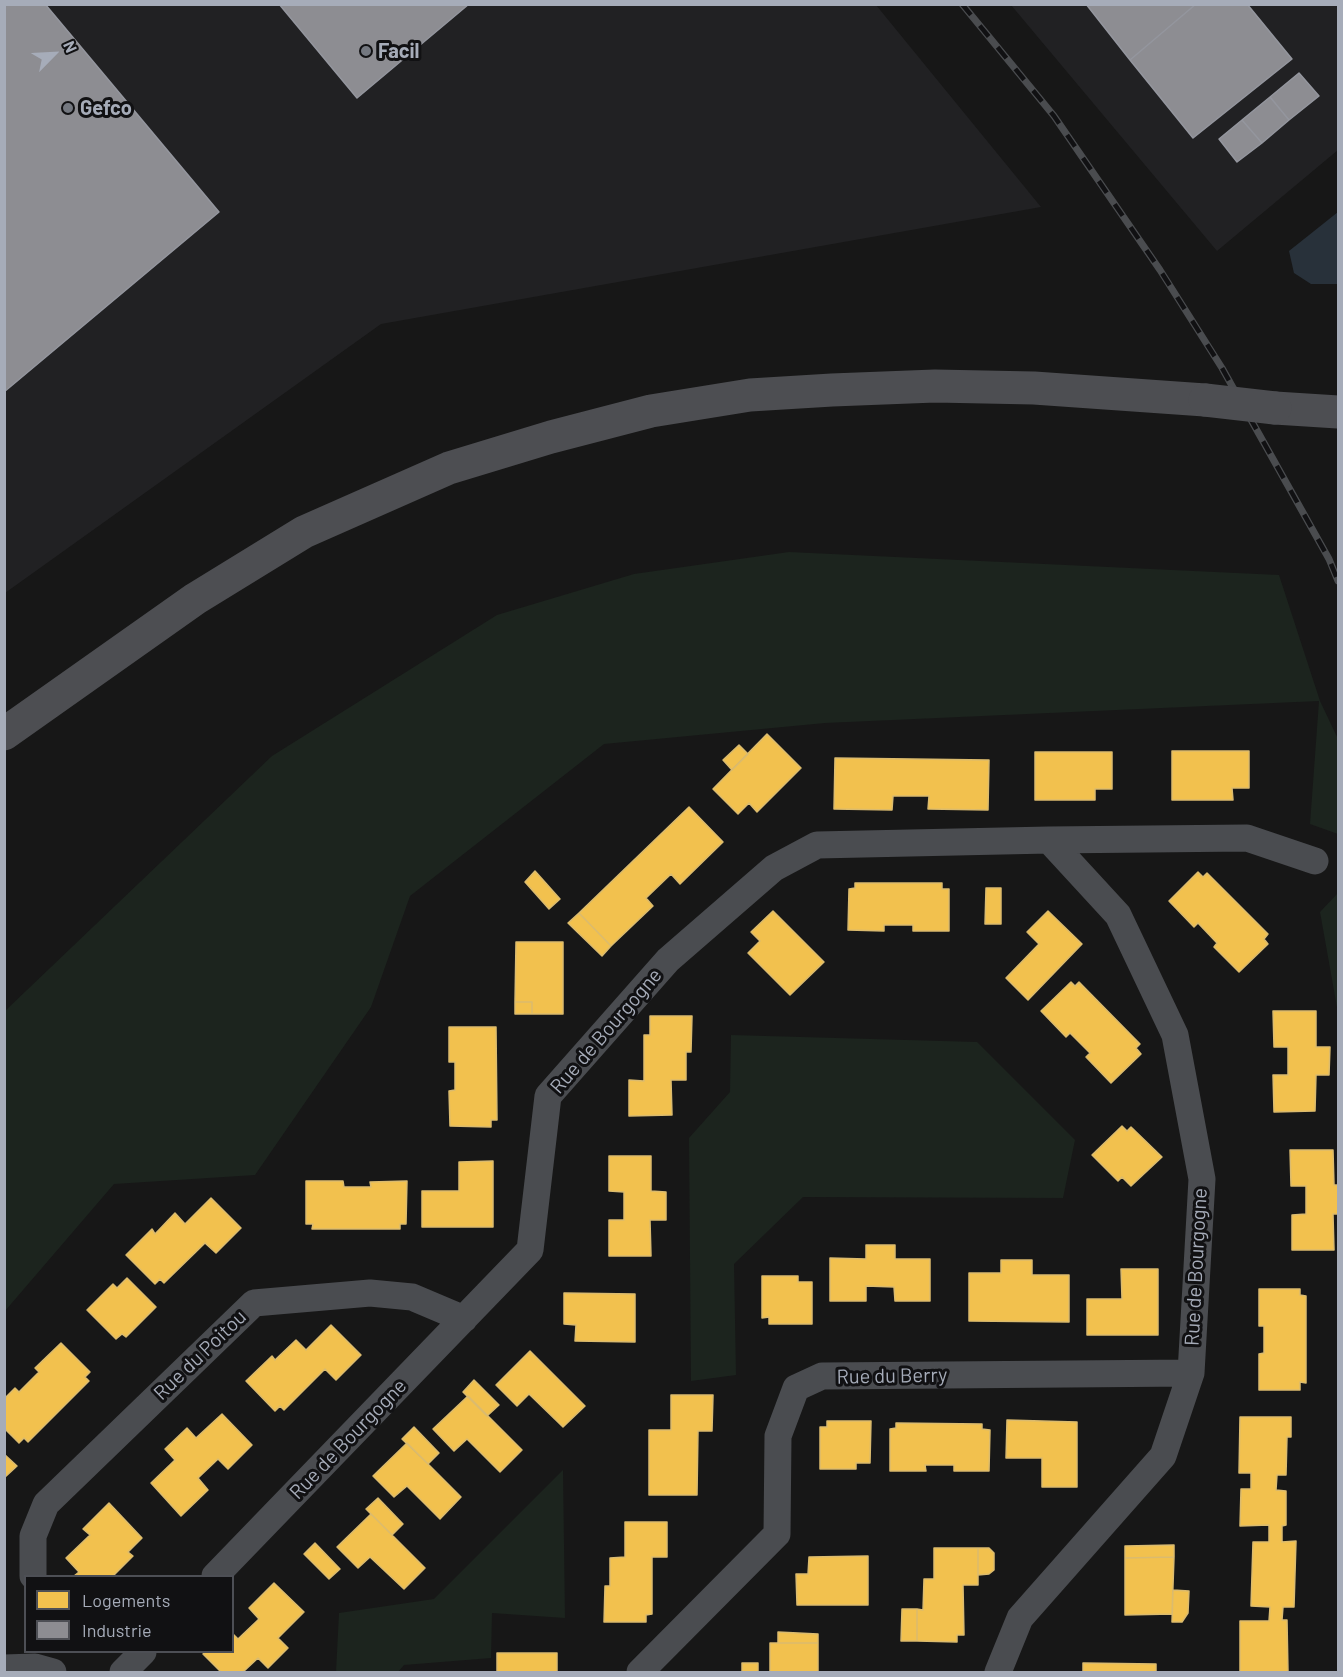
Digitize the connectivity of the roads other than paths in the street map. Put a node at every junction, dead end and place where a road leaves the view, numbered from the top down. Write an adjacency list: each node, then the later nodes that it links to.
1 (1338, 412): 2 (main road, bridge)
2 (4, 734)
3 (1049, 840): 4 (street, Rue de Bourgogne); 5 (street, Rue de Bourgogne); 6 (street, Rue de Bourgogne)
4 (1315, 861)
5 (464, 1319): 7 (street, Rue du Poitou); 8 (street, Rue de Bourgogne)
6 (1191, 1373): 13 (street, Rue du Berry); 14 (street, Rue de Bourgogne)
7 (33, 1575)
8 (216, 1575)
9 (142, 1653): 12 (street)
10 (41, 1664): 11 (street)
11 (4, 1668)
12 (123, 1672)
13 (640, 1672)
14 (998, 1672)

